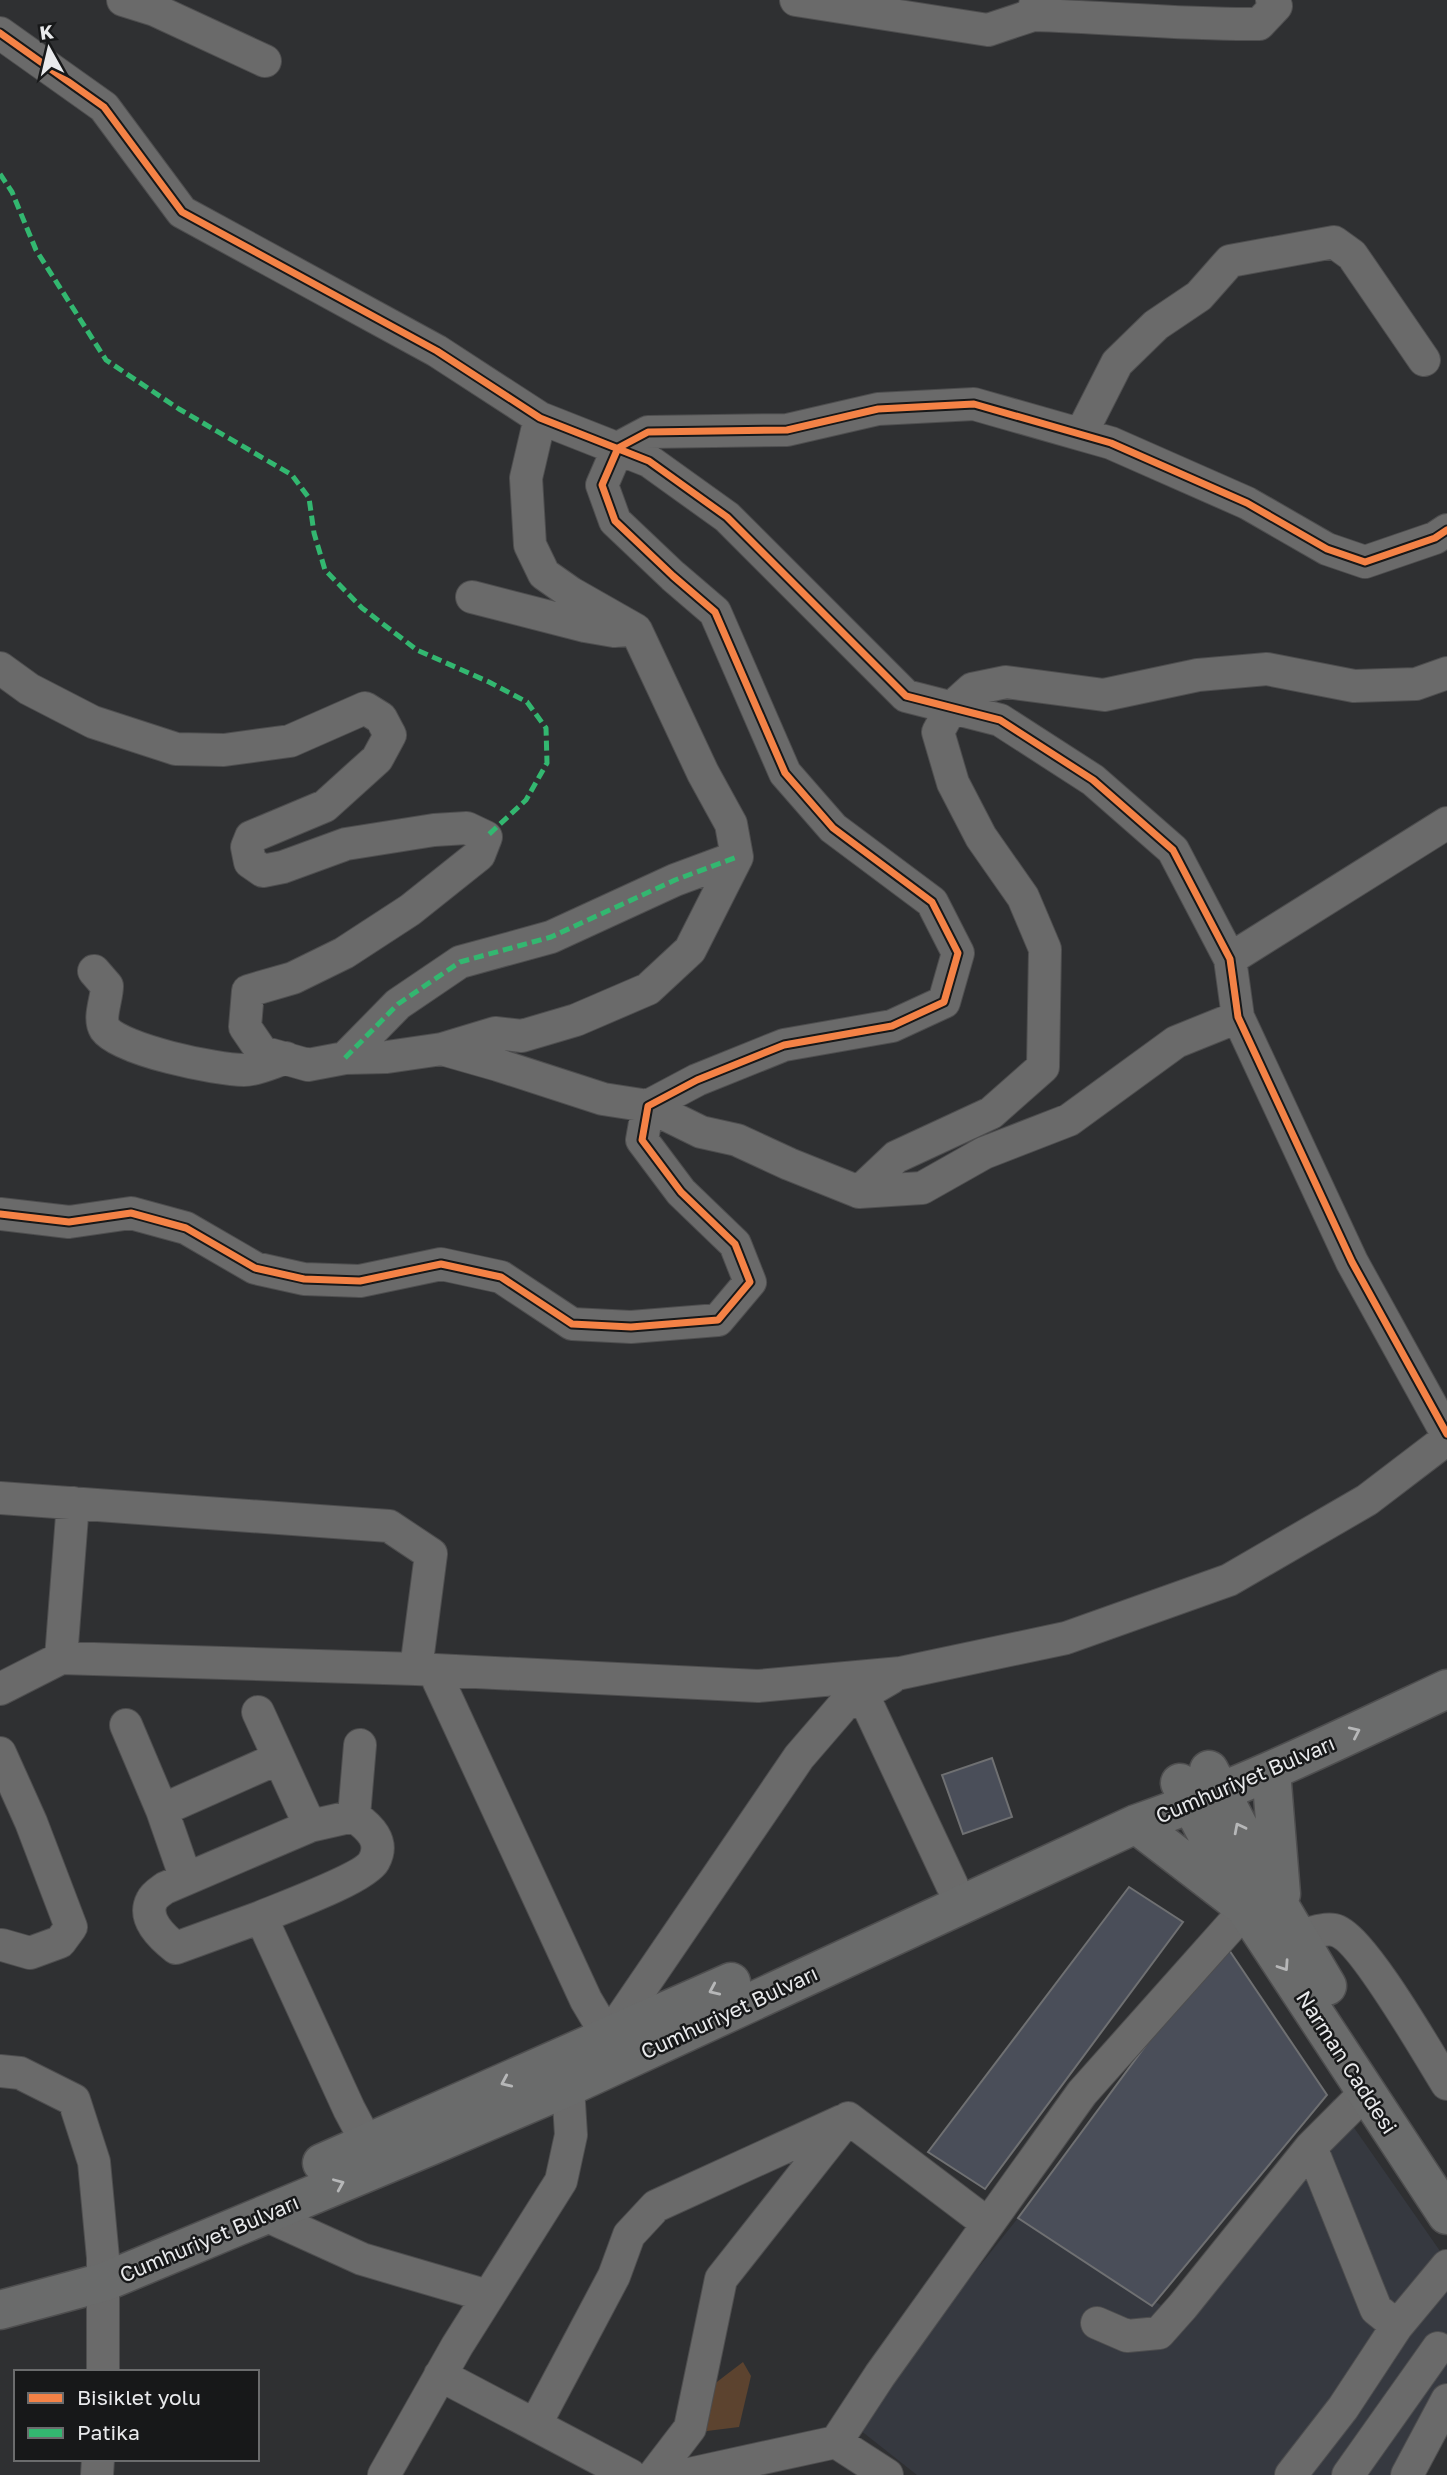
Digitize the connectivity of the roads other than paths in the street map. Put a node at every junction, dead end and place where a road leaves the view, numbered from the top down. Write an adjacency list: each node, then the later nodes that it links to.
1 (123, 0): 8 (street)
2 (1272, 0): 5 (street)
3 (801, 1): 4 (street)
4 (880, 7): 6 (street)
5 (1035, 7): 6 (street)
6 (954, 12)
7 (0, 33): 10 (street)
8 (265, 61)
9 (1424, 360): 11 (street)
10 (540, 418): 12 (street); 15 (street)
11 (1081, 434): 12 (street); 13 (street)
12 (618, 448): 18 (street); 27 (street)
13 (1447, 530)
14 (472, 597): 15 (street)
15 (636, 630): 20 (street)
16 (0, 668): 25 (street)
17 (1447, 673): 18 (street)
18 (951, 708): 21 (street); 28 (street)
19 (1447, 823): 21 (street)
20 (737, 857): 24 (street); 26 (street)
21 (1230, 959): 23 (street)
22 (94, 971): 25 (street)
23 (1238, 1017): 28 (street); 30 (street)
24 (442, 1049): 26 (street); 27 (street)
25 (286, 1058): 26 (street)
26 (345, 1058)
27 (648, 1106): 28 (street); 29 (street)
28 (859, 1192)
29 (0, 1213)
30 (1447, 1434)
31 (1447, 1439): 37 (street)
32 (0, 1498): 33 (street)
33 (72, 1503): 34 (street); 36 (street)
34 (61, 1658): 36 (street); 38 (street)
35 (1447, 1663): 46 (main road, Cumhuriyet Bulvarı)
36 (425, 1670): 37 (street); 56 (street)
37 (856, 1686): 52 (street); 56 (street)
38 (0, 1689)
39 (1447, 1689): 45 (main road, Cumhuriyet Bulvarı, one-way to 39)
40 (258, 1712): 44 (street)
41 (126, 1725): 47 (street)
42 (360, 1745): 48 (street)
43 (0, 1753): 55 (street)
44 (279, 1758): 47 (street); 50 (street)
45 (1271, 1771): 46 (main road, Cumhuriyet Bulvarı); 54 (main road, Narman Caddesi)
46 (1201, 1787): 49 (main road, Cumhuriyet Bulvarı); 52 (main road, Cumhuriyet Bulvarı); 54 (main road, Narman Caddesi)
47 (162, 1810): 51 (street)
48 (354, 1816): 50 (street); 53 (street)
49 (1136, 1824): 54 (main road, Narman Caddesi); 59 (main road, Cumhuriyet Bulvarı)
50 (310, 1825): 51 (street)
51 (186, 1879): 53 (street)
52 (952, 1885): 56 (main road, Cumhuriyet Bulvarı, one-way to 56)
53 (261, 1917): 62 (street)
54 (1275, 1918): 58 (street); 60 (main road, Narman Caddesi, one-way to 60); 64 (main road, Narman Caddesi); 67 (street)
55 (2, 1945)
56 (608, 2037): 59 (street); 62 (main road, Cumhuriyet Bulvarı, one-way to 62)
57 (0, 2071): 69 (street)
58 (1447, 2084)
59 (568, 2087): 65 (main road, Cumhuriyet Bulvarı, one-way to 59); 71 (street)
60 (1367, 2091): 63 (street); 66 (main road, Narman Caddesi)
61 (848, 2118): 67 (street); 80 (street); 85 (street)
62 (367, 2143): 69 (main road, Cumhuriyet Bulvarı)
63 (1311, 2147): 73 (street); 74 (street)
64 (1447, 2190)
65 (265, 2215): 69 (main road, Cumhuriyet Bulvarı); 71 (street)
66 (1447, 2215)
67 (988, 2224): 82 (street)
68 (1447, 2266): 74 (street)
69 (104, 2270): 70 (main road, Cumhuriyet Bulvarı); 72 (main road, Cumhuriyet Bulvarı); 76 (street)
70 (0, 2282)
71 (488, 2297): 77 (street)
72 (0, 2310)
73 (1097, 2323)
74 (1397, 2326): 79 (street)
75 (1438, 2348): 81 (street)
76 (103, 2370)
77 (440, 2375): 80 (street); 83 (street)
78 (1447, 2400): 90 (street)
79 (1343, 2408): 81 (street); 88 (street)
80 (535, 2425): 84 (street)
81 (1376, 2437): 89 (street)
82 (836, 2442): 86 (street); 87 (street)
83 (384, 2475)
84 (630, 2475)
85 (654, 2475)
86 (685, 2475)
87 (887, 2475)
88 (1291, 2475)
89 (1348, 2475)
90 (1407, 2475)

